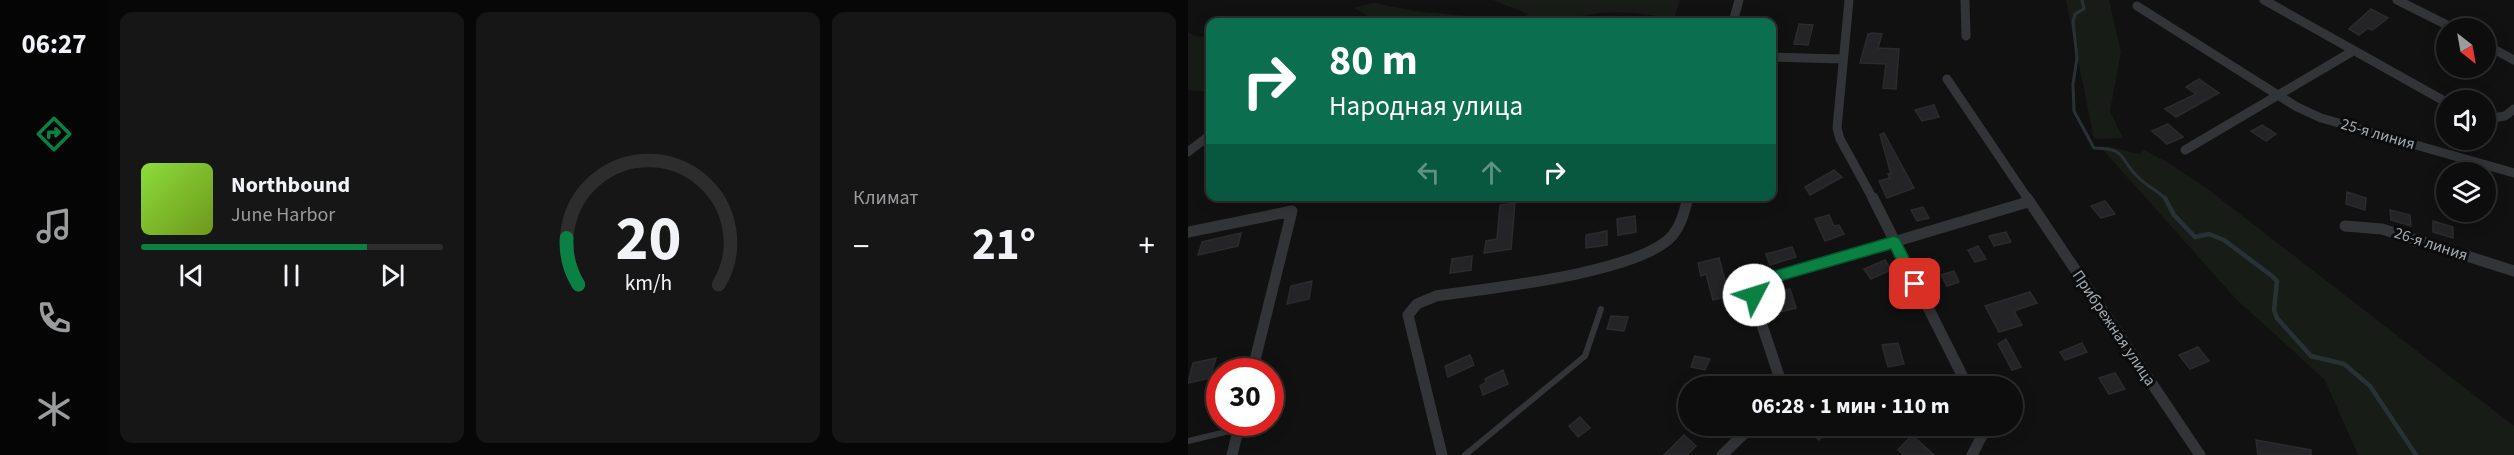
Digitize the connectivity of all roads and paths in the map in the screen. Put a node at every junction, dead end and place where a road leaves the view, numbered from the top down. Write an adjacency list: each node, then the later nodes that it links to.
1 (1739, 0): 7 (street)
2 (1849, 0): 13 (street)
3 (1965, 0): 9 (street)
4 (2264, 0): 11 (street)
5 (2397, 0): 8 (street)
6 (2136, 6): 16 (street, 25-я линия)
7 (1734, 18)
8 (2436, 20)
9 (1966, 36)
10 (2496, 50): 14 (street)
11 (2353, 51): 16 (street); 17 (street)
12 (1776, 57): 13 (street)
13 (1841, 59): 28 (street)
14 (2514, 60)
15 (1947, 79): 25 (street, Прибрежная улица)
16 (2280, 96): 21 (street); 23 (street, 25-я линия)
17 (2436, 97)
18 (2514, 109): 19 (street)
19 (2496, 117)
20 (1206, 138): 22 (street)
21 (2184, 150)
22 (1188, 152)
23 (2514, 173)
24 (1687, 201): 40 (street)
25 (2028, 202): 28 (street); 44 (street, Прибрежная улица)
26 (2345, 226): 29 (street, 26-я линия)
27 (1188, 232): 31 (street)
28 (1894, 242): 32 (street); 33 (street)
29 (2514, 271)
30 (1601, 309): 41 (lane)
31 (1255, 358)
32 (1779, 376)
33 (1962, 376)
34 (1206, 436): 38 (lane)
35 (1237, 436): 39 (street)
36 (1742, 436): 42 (street)
37 (1982, 436): 43 (street)
38 (1188, 441)
39 (1232, 455)
40 (1442, 455)
41 (1465, 455)
42 (1722, 455)
43 (1972, 455)
44 (2200, 455)

